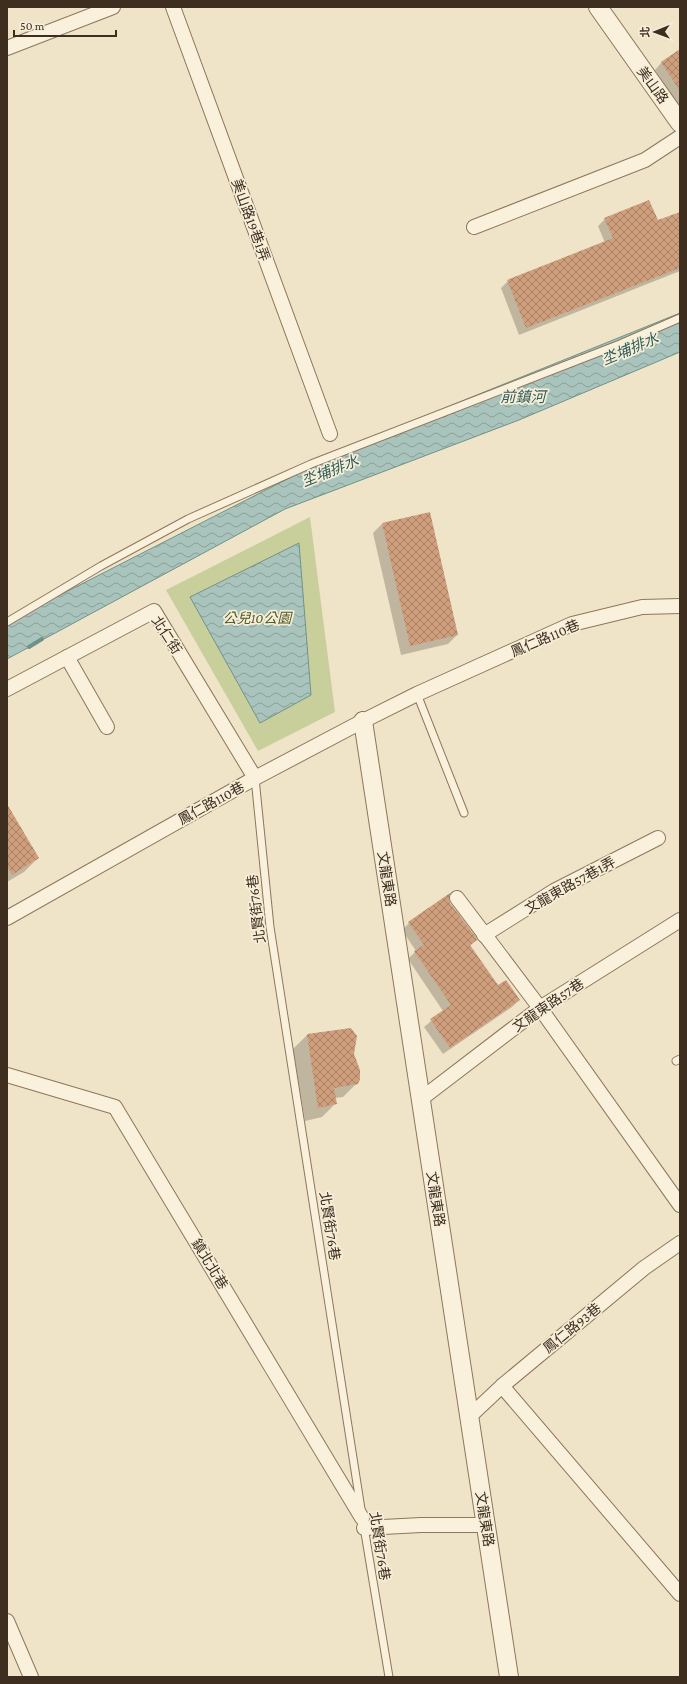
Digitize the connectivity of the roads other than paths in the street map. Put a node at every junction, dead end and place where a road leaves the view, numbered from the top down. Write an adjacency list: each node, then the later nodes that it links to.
1 (113, 7): 4 (street)
2 (173, 7): 9 (street, 美山路19巷1弄)
3 (598, 7): 5 (street, 美山路)
4 (7, 48)
5 (680, 123)
6 (680, 137): 7 (street)
7 (474, 227)
8 (680, 318): 11 (lane)
9 (330, 434)
10 (680, 606): 14 (street, 鳳仁路110巷)
11 (7, 622)
12 (67, 657): 13 (street, 北仁街); 16 (street); 17 (street, 北仁街)
13 (7, 689)
14 (418, 694): 15 (street, 鳳仁路110巷); 18 (lane)
15 (363, 721): 17 (street, 鳳仁路110巷); 26 (street, 文龍東路)
16 (107, 727)
17 (255, 778): 21 (street, 鳳仁路110巷); 31 (lane, 北賢街76巷)
18 (464, 813)
19 (658, 838): 23 (street, 文龍東路57巷1弄)
20 (457, 898): 23 (street)
21 (7, 918)
22 (680, 920): 24 (street, 文龍東路57巷)
23 (484, 935): 24 (street)
24 (540, 1008): 26 (street, 文龍東路57巷); 27 (street)
25 (7, 1075): 31 (street, 鎮北北巷)
26 (421, 1099): 30 (street, 文龍東路)
27 (680, 1205)
28 (680, 1243): 29 (street, 鳳仁路93巷)
29 (502, 1386): 30 (street, 鳳仁路93巷); 33 (street)
30 (470, 1418): 32 (street, 文龍東路)
31 (363, 1523): 32 (street); 36 (lane, 北賢街76巷)
32 (486, 1525): 37 (street, 文龍東路)
33 (677, 1586)
34 (7, 1622): 35 (street)
35 (31, 1677)
36 (389, 1677)
37 (509, 1677)

